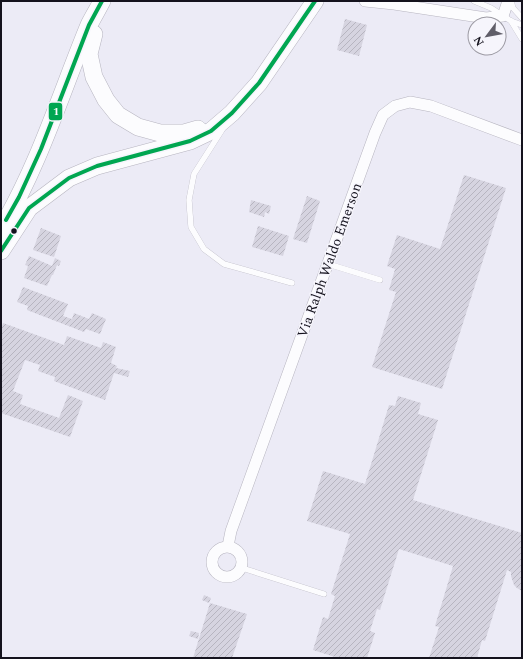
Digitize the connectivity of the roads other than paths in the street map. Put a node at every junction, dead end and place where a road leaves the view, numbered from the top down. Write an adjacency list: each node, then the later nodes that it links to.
1 (315, 1): 12 (main road)
2 (365, 1): 6 (street)
3 (474, 1): 7 (lane)
4 (509, 1): 8 (street); 9 (lane)
5 (101, 4): 12 (main road); 14 (main road)
6 (473, 16)
7 (504, 16)
8 (507, 18): 10 (lane); 11 (lane)
9 (522, 18)
10 (522, 25)
11 (522, 39)
12 (232, 113): 14 (main road); 18 (lane)
13 (522, 140): 16 (street, Via Ralph Waldo Emerson)
14 (4, 231): 15 (main road)
15 (1, 251)
16 (328, 264): 17 (lane); 19 (street, Via Ralph Waldo Emerson)
17 (380, 280)
18 (292, 284)
19 (228, 546): 20 (street); 20 (street)
20 (242, 568): 21 (lane)
21 (324, 594)

